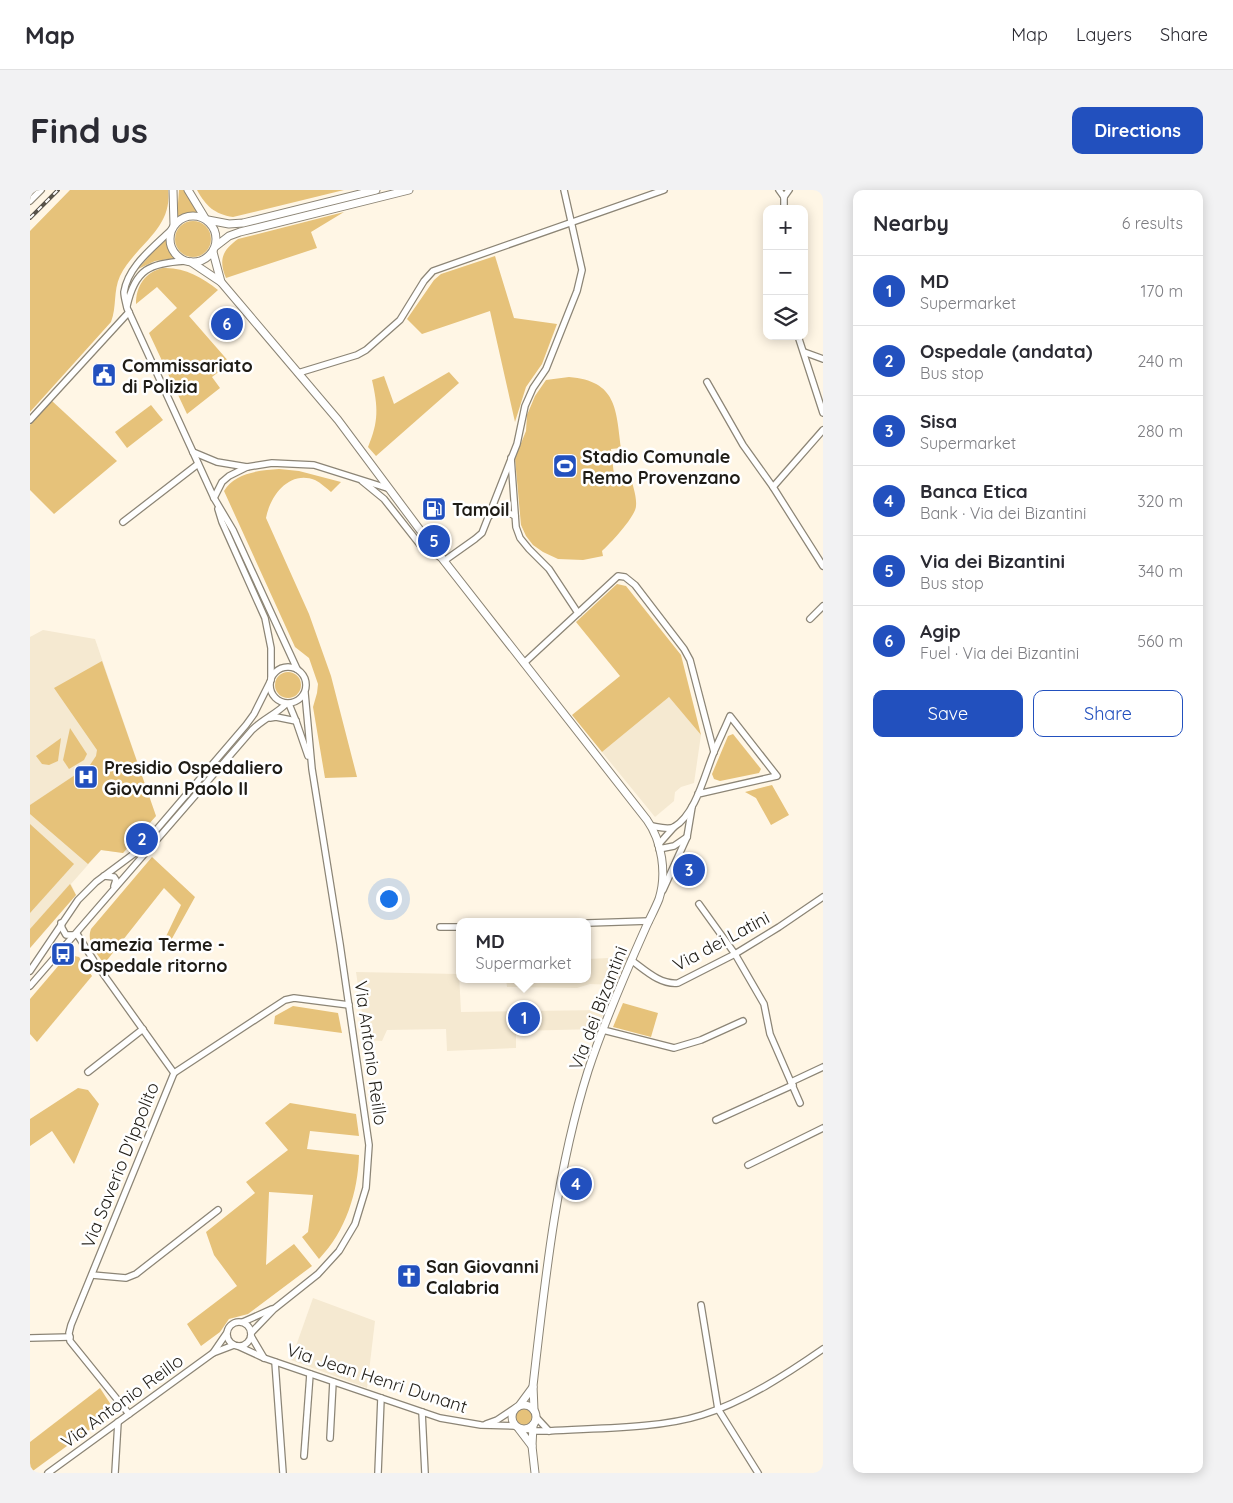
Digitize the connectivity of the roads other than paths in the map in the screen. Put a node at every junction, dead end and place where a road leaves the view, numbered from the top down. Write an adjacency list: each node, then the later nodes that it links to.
1 (41, 190): 11 (street)
2 (173, 190): 15 (street)
3 (188, 190): 13 (street)
4 (376, 190): 13 (street)
5 (409, 190): 16 (street)
6 (564, 190): 14 (street)
7 (664, 190): 14 (street)
8 (779, 190): 10 (street)
9 (789, 190): 10 (street)
10 (784, 197): 12 (street)
11 (30, 200)
12 (784, 205)
13 (207, 219): 15 (street); 16 (street)
14 (570, 223): 23 (street); 29 (street)
15 (172, 228): 17 (street); 19 (street)
16 (214, 249): 17 (street); 18 (street, Via dei Bizantini)
17 (188, 262): 18 (street, Via dei Bizantini); 19 (street)
18 (220, 282): 23 (street, Via dei Bizantini)
19 (128, 310): 26 (street); 28 (street)
20 (800, 340): 21 (street)
21 (804, 352): 22 (street); 25 (street)
22 (823, 359)
23 (298, 374): 32 (street, Via dei Bizantini)
24 (707, 382): 34 (street)
25 (823, 413)
26 (30, 420)
27 (823, 430): 34 (street)
28 (193, 452): 30 (street); 31 (street)
29 (511, 456): 38 (street); 39 (street)
30 (198, 464): 36 (street); 40 (street)
31 (247, 467): 33 (street); 36 (street)
32 (375, 469): 33 (street); 35 (street, Via dei Bizantini)
33 (358, 478): 35 (street); 37 (street)
34 (773, 487): 42 (street)
35 (389, 490): 37 (street); 41 (street, Via dei Bizantini)
36 (214, 498): 47 (street); 48 (street)
37 (384, 499): 41 (street)
38 (515, 516): 39 (street); 44 (street)
39 (488, 517): 41 (street)
40 (123, 522)
41 (442, 560): 46 (street, Via dei Bizantini)
42 (823, 566)
43 (823, 606): 45 (street)
44 (578, 613): 46 (street); 53 (street)
45 (810, 619)
46 (524, 663): 57 (street, Via dei Bizantini)
47 (297, 669): 48 (street); 49 (street)
48 (270, 681): 50 (street); 61 (street)
49 (305, 693): 50 (street); 54 (street, Via Antonio Reillo)
50 (287, 704): 51 (street); 52 (street, Via Antonio Reillo)
51 (270, 718): 52 (street); 62 (street)
52 (296, 721): 54 (street, Via Antonio Reillo)
53 (714, 752): 55 (street); 55 (street)
54 (312, 769): 76 (street, Via Antonio Reillo)
55 (698, 794): 56 (street)
56 (692, 805): 58 (street); 59 (street)
57 (652, 826): 58 (street); 60 (street, Via dei Bizantini)
58 (674, 827): 60 (street)
59 (687, 837): 60 (street); 64 (street)
60 (659, 847): 64 (street, Via dei Bizantini)
61 (104, 876): 62 (street); 67 (street)
62 (112, 891): 71 (street)
63 (823, 897): 72 (street, Via dei Latini)
64 (659, 899): 66 (street, Via dei Bizantini)
65 (699, 904): 72 (street)
66 (648, 922): 68 (street); 73 (street, Via dei Bizantini)
67 (61, 923): 71 (street, Via Saverio D'Ippolito); 74 (street)
68 (591, 923)
69 (456, 927): 70 (street)
70 (440, 928)
71 (76, 934): 75 (street); 78 (street, Via Saverio D'Ippolito)
72 (735, 954): 73 (street, Via dei Latini); 83 (street)
73 (631, 960): 79 (street, Via dei Bizantini)
74 (30, 971)
75 (30, 986)
76 (349, 1005): 82 (street); 91 (street, Via Antonio Reillo)
77 (743, 1021): 79 (street)
78 (143, 1029): 81 (street); 82 (street, Via Saverio D'Ippolito)
79 (603, 1030): 104 (street, Via dei Bizantini)
80 (823, 1067): 83 (street)
81 (88, 1072)
82 (174, 1073): 89 (street, Via Saverio D'Ippolito)
83 (792, 1083): 84 (street); 85 (street)
84 (800, 1103)
85 (716, 1120)
86 (823, 1128): 87 (street)
87 (748, 1165)
88 (218, 1210): 89 (street)
89 (92, 1275): 95 (street, Via Saverio D'Ippolito)
90 (701, 1305): 107 (street)
91 (274, 1309): 92 (street, Via Antonio Reillo); 94 (street, Via Antonio Reillo)
92 (243, 1322): 93 (street); 94 (street)
93 (226, 1334): 97 (street); 99 (street, Via Antonio Reillo)
94 (251, 1335): 97 (street); 100 (street, Via Jean Henri Dunant)
95 (70, 1337): 96 (street); 110 (street)
96 (30, 1338)
97 (236, 1346): 99 (street, Via Antonio Reillo); 100 (street, Via Jean Henri Dunant)
98 (823, 1349): 107 (street, Via Jean Henri Dunant)
99 (213, 1353): 110 (street, Via Antonio Reillo)
100 (264, 1358): 101 (street, Via Jean Henri Dunant)
101 (275, 1362): 102 (street, Via Jean Henri Dunant); 121 (street)
102 (310, 1374): 103 (street, Via Jean Henri Dunant); 118 (street)
103 (333, 1382): 105 (street, Via Jean Henri Dunant); 116 (street)
104 (533, 1386): 106 (street, Via dei Bizantini); 108 (street, Via dei Bizantini)
105 (381, 1398): 109 (street, Via Jean Henri Dunant); 122 (street)
106 (517, 1407): 108 (street); 113 (street, Via Jean Henri Dunant); 114 (street)
107 (718, 1409): 115 (street, Via Jean Henri Dunant); 125 (street)
108 (534, 1410): 111 (street)
109 (422, 1412): 113 (street, Via Jean Henri Dunant); 123 (street)
110 (129, 1414): 112 (street, Via Antonio Reillo)
111 (536, 1418): 114 (street); 115 (street)
112 (118, 1422): 119 (street, Via Antonio Reillo); 120 (street)
113 (481, 1425): 114 (street, Via Jean Henri Dunant)
114 (525, 1428): 115 (street, Via Jean Henri Dunant); 117 (street); 117 (street)
115 (549, 1431)
116 (330, 1438)
117 (532, 1446): 124 (street)
118 (304, 1456)
119 (48, 1473)
120 (115, 1473)
121 (283, 1473)
122 (378, 1473)
123 (425, 1473)
124 (535, 1473)
125 (758, 1473)

